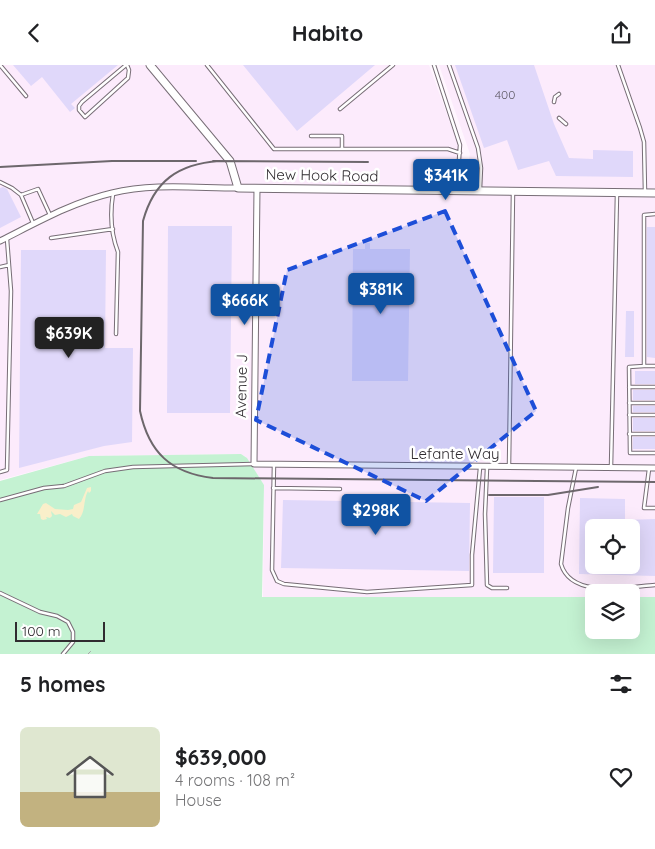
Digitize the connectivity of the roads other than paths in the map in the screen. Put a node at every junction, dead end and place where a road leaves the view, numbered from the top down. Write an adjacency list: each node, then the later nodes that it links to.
1 (0, 65): 10 (lane)
2 (127, 65): 2 (lane)
3 (150, 65): 19 (street)
4 (207, 65): 16 (lane)
5 (393, 65): 12 (lane)
6 (434, 65): 17 (lane)
7 (449, 65): 22 (lane)
8 (618, 65): 26 (lane)
9 (559, 94): 11 (lane)
10 (26, 96)
11 (554, 102)
12 (340, 109)
13 (559, 118): 14 (lane)
14 (566, 124)
15 (311, 136): 16 (lane)
16 (342, 149): 17 (lane)
17 (460, 153): 21 (lane)
18 (0, 182): 28 (lane)
19 (238, 187): 20 (street, New Hook Road); 24 (street, New Hook Road)
20 (257, 188): 21 (street, New Hook Road); 50 (street, Avenue J)
21 (457, 190): 22 (street, New Hook Road)
22 (480, 191): 23 (street, New Hook Road)
23 (513, 191): 25 (street, New Hook Road); 54 (lane)
24 (113, 192): 30 (street, New Hook Road); 32 (lane)
25 (617, 192): 26 (street, New Hook Road); 56 (lane)
26 (645, 193): 27 (street, New Hook Road)
27 (655, 193)
28 (21, 195): 30 (lane); 31 (lane)
29 (655, 214): 39 (lane)
30 (51, 216): 31 (street, New Hook Road)
31 (34, 224): 33 (street, New Hook Road)
32 (113, 229): 34 (lane); 38 (lane)
33 (7, 237): 35 (street, New Hook Road); 36 (lane)
34 (51, 238)
35 (0, 241)
36 (9, 265): 37 (lane); 58 (lane)
37 (0, 267)
38 (116, 334)
39 (644, 366): 40 (lane); 41 (lane)
40 (655, 366)
41 (629, 387): 42 (lane); 43 (lane)
42 (655, 387)
43 (630, 403): 44 (lane); 45 (lane)
44 (655, 403)
45 (630, 415): 46 (lane); 47 (lane)
46 (655, 415)
47 (630, 434): 48 (lane); 49 (lane)
48 (655, 434)
49 (655, 453)
50 (254, 464): 51 (street, Lefante Way); 61 (lane)
51 (274, 464): 52 (street, Lefante Way); 59 (lane)
52 (480, 466): 53 (street, Lefante Way); 59 (lane)
53 (487, 466): 54 (street, Lefante Way); 64 (lane)
54 (509, 466): 55 (street, Lefante Way)
55 (576, 467): 56 (street, Lefante Way); 63 (lane)
56 (611, 467): 57 (street, Lefante Way)
57 (652, 467): 62 (lane)
58 (0, 472)
59 (273, 488): 60 (lane)
60 (340, 489)
61 (0, 500)
62 (655, 508)
63 (655, 585)
64 (507, 588)
65 (0, 593): 66 (lane)
66 (63, 654)

